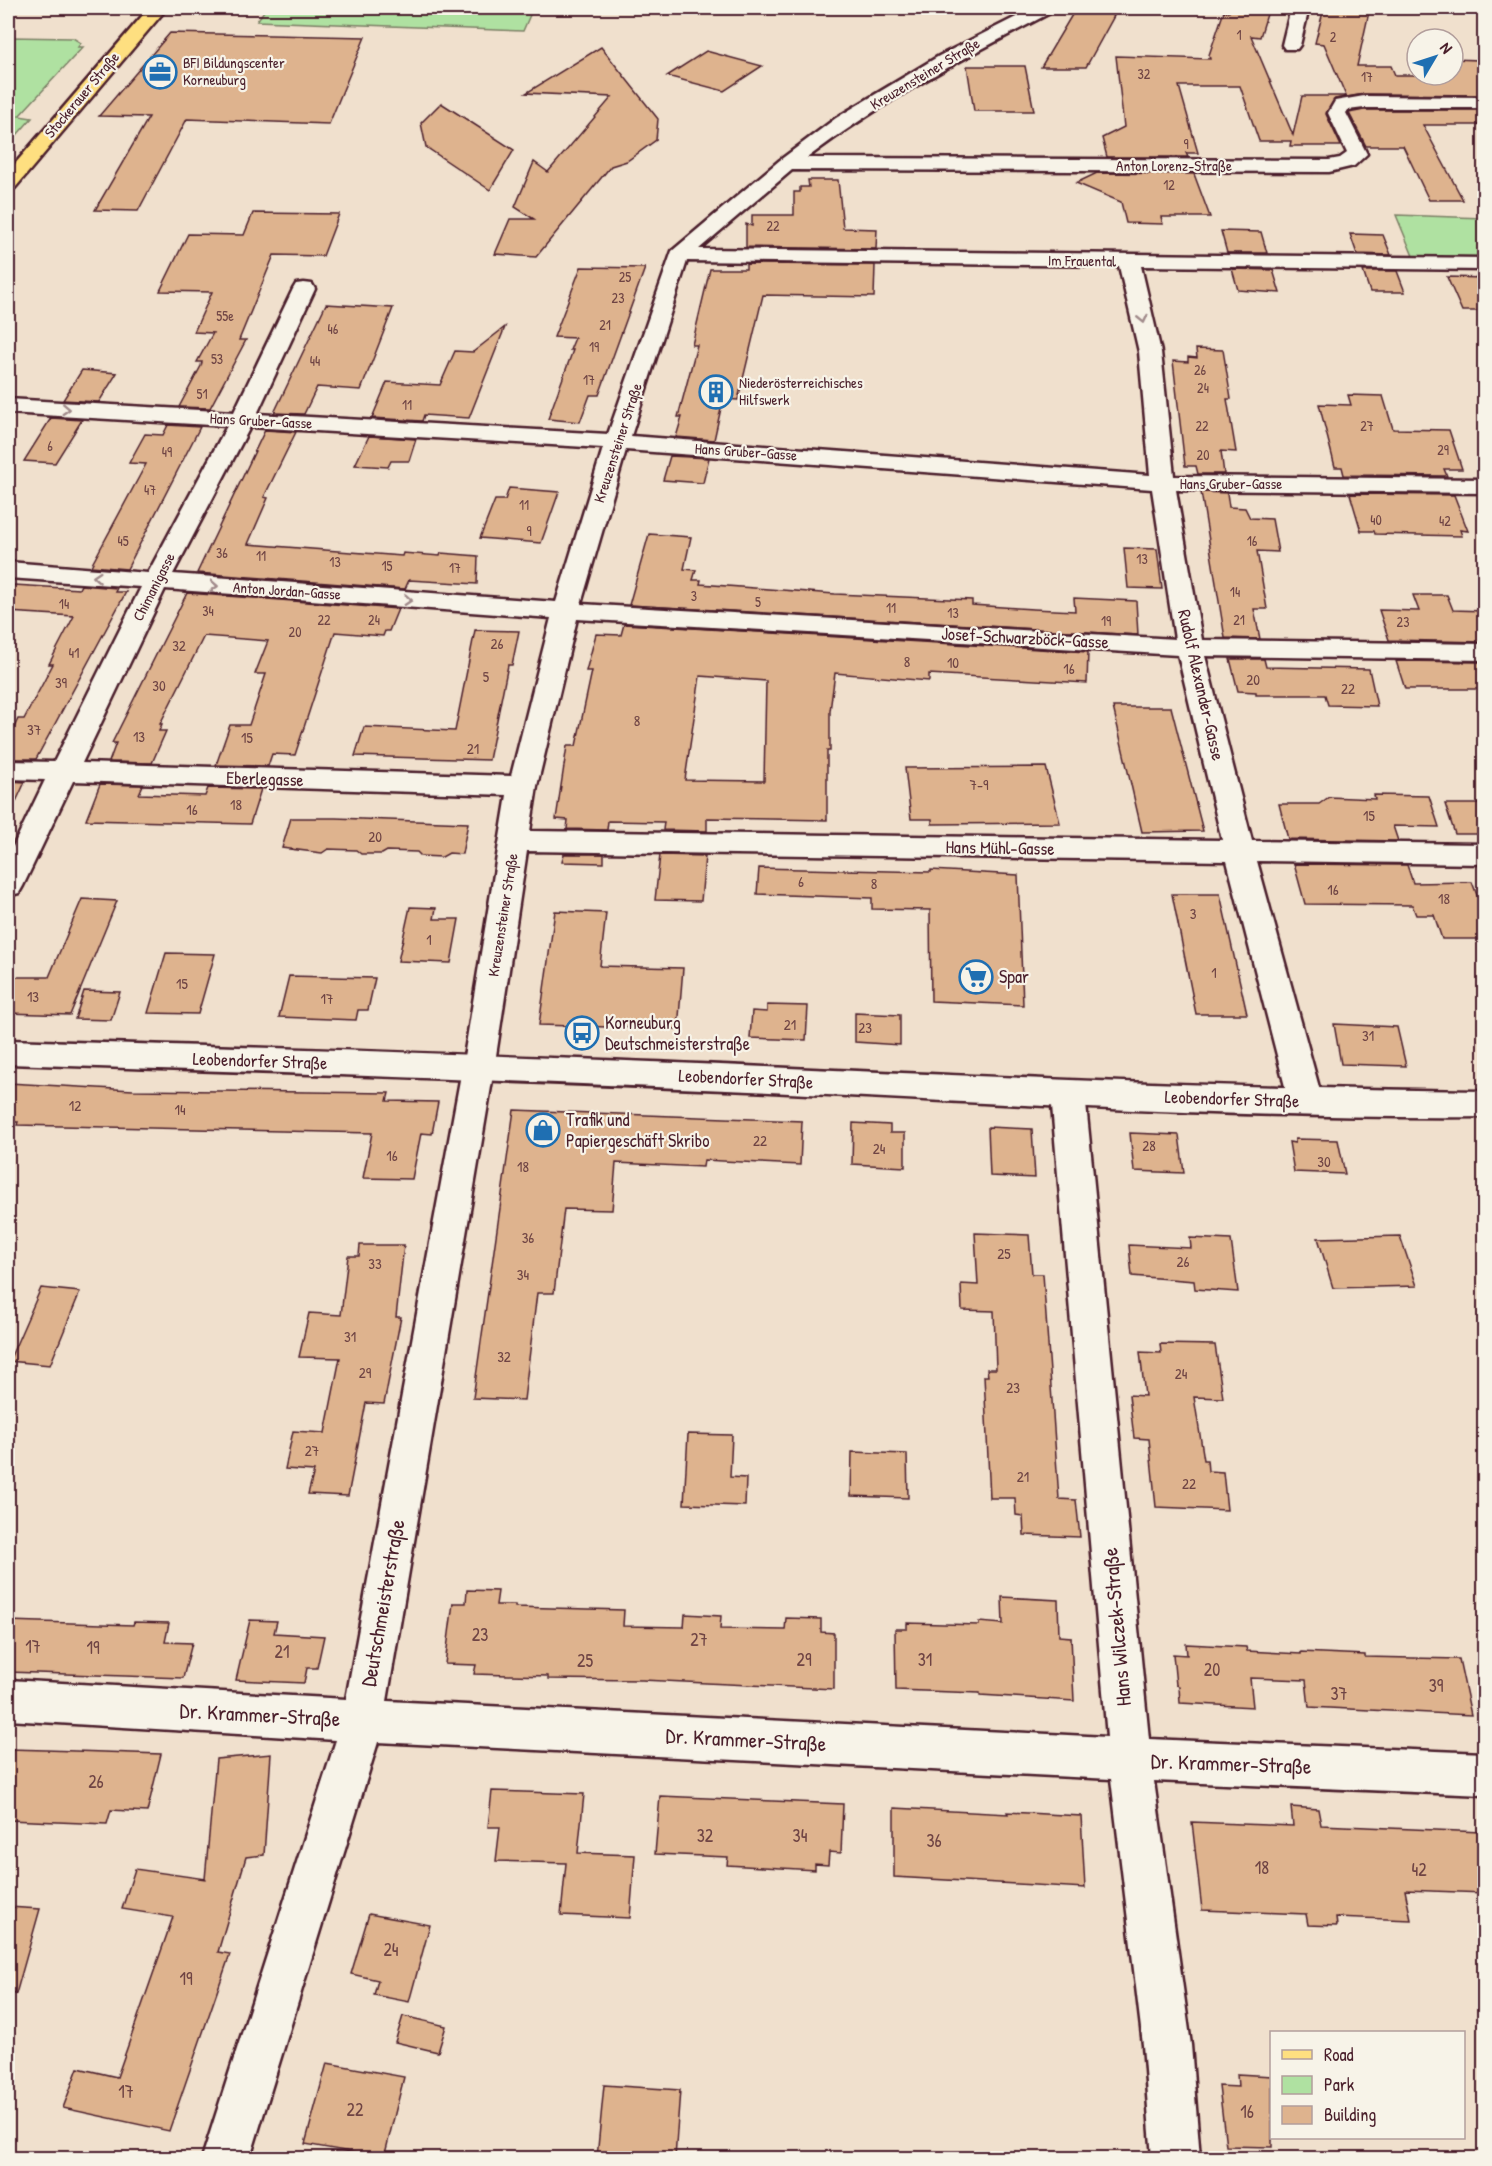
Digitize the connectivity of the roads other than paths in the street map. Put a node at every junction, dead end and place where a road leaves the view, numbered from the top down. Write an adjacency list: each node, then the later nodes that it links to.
1 (158, 8): 7 (main road, Stockerauer Straße)
2 (1046, 8): 6 (street, Kreuzensteiner Straße)
3 (1300, 8): 4 (street)
4 (1291, 45)
5 (1485, 103): 6 (street, Anton Lorenz-Straße)
6 (787, 164): 8 (street, Kreuzensteiner Straße)
7 (8, 183)
8 (679, 255): 9 (street, Im Frauental); 14 (street, Kreuzensteiner Straße)
9 (1129, 262): 10 (street, Im Frauental); 15 (street, Rudolf Alexander-Gasse, one-way to 15)
10 (1485, 264)
11 (304, 290): 13 (street, Chimanigasse)
12 (8, 406): 13 (street, Hans Gruber-Gasse, one-way to 13)
13 (242, 420): 14 (street, Hans Gruber-Gasse); 18 (street, Chimanigasse)
14 (618, 442): 15 (street, Hans Gruber-Gasse); 19 (street, Kreuzensteiner Straße)
15 (1163, 483): 16 (street, Hans Gruber-Gasse); 20 (street, Rudolf Alexander-Gasse)
16 (1485, 486)
17 (8, 570): 18 (street, Anton Jordan-Gasse, one-way to 17)
18 (156, 582): 19 (street, Anton Jordan-Gasse, one-way to 19); 23 (street, Chimanigasse)
19 (566, 611): 20 (street, Josef-Schwarzböck-Gasse); 24 (street, Kreuzensteiner Straße)
20 (1190, 648): 21 (street, Josef-Schwarzböck-Gasse); 26 (street, Rudolf Alexander-Gasse)
21 (1485, 651)
22 (8, 770): 23 (street, Eberlegasse)
23 (62, 772): 24 (street, Eberlegasse); 28 (street, Chimanigasse)
24 (524, 786): 25 (street, Kreuzensteiner Straße)
25 (515, 841): 26 (street, Hans Mühl-Gasse); 30 (street, Kreuzensteiner Straße)
26 (1240, 852): 27 (street, Hans Mühl-Gasse); 32 (street, Rudolf Alexander-Gasse)
27 (1485, 854)
28 (8, 886)
29 (8, 1052): 30 (street, Leobendorfer Straße)
30 (478, 1069): 31 (street, Leobendorfer Straße); 35 (street, Deutschmeisterstraße)
31 (1068, 1094): 32 (street, Leobendorfer Straße); 36 (street, Hans Wilczek-Straße)
32 (1306, 1102): 33 (street, Leobendorfer Straße)
33 (1485, 1104)
34 (8, 1700): 35 (street, Dr. Krammer-Straße)
35 (363, 1721): 36 (street, Dr. Krammer-Straße); 38 (street, Deutschmeisterstraße)
36 (1130, 1759): 37 (street, Dr. Krammer-Straße); 39 (street, Hans Wilczek-Straße)
37 (1485, 1774)
38 (226, 2158)
39 (1176, 2158)

